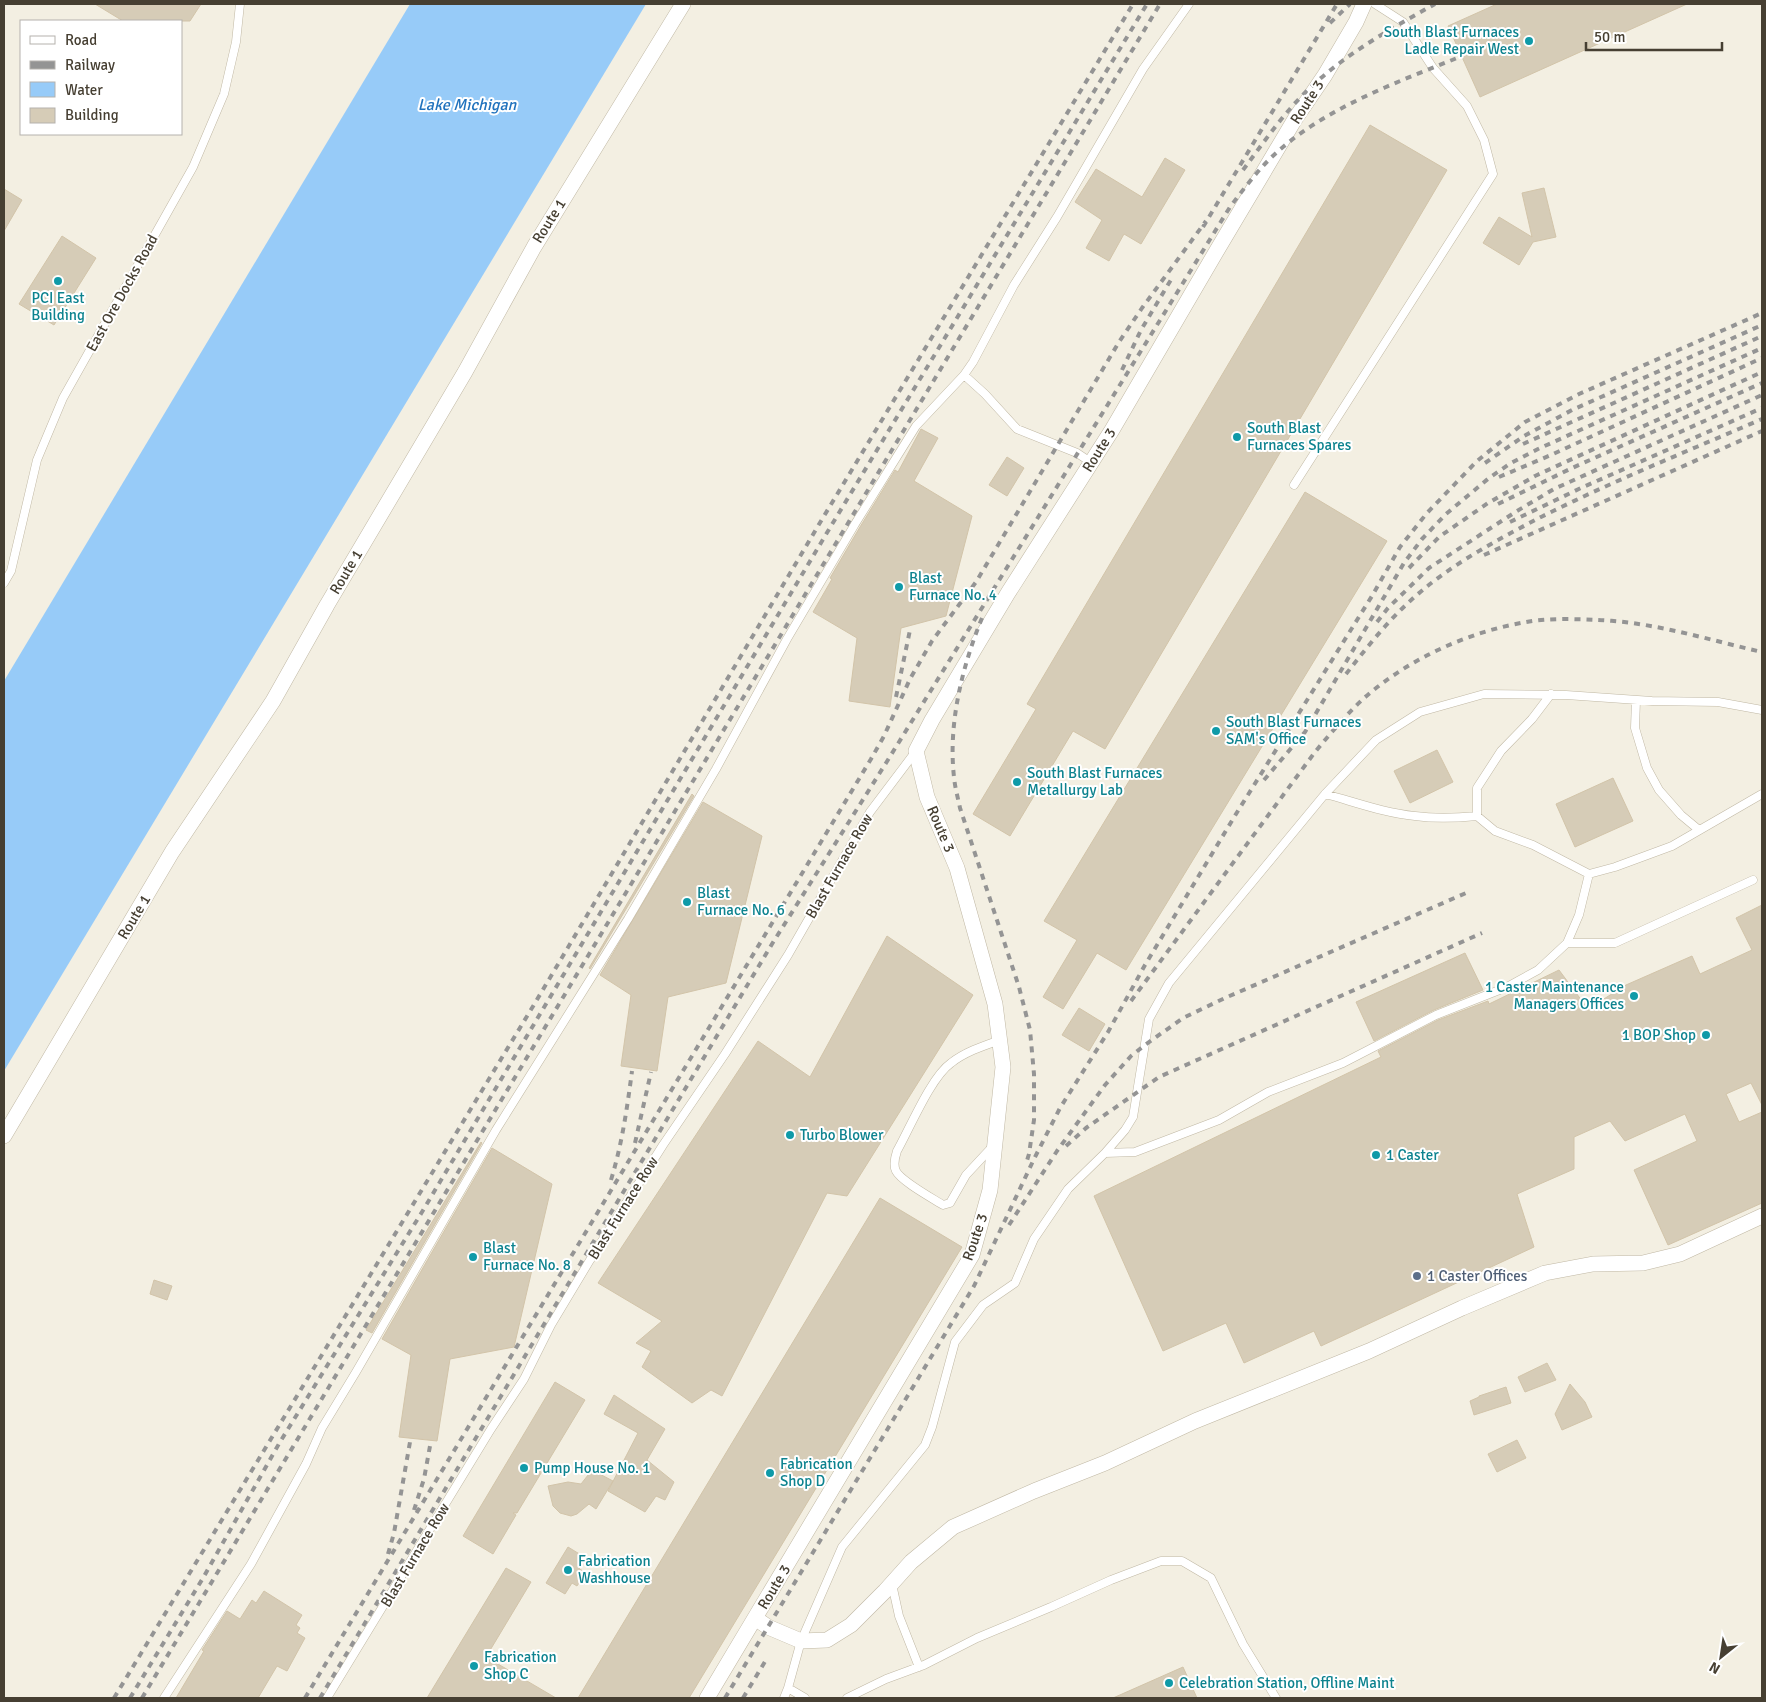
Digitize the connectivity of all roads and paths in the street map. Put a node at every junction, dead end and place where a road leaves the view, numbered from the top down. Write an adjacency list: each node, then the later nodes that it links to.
1 (240, 4): 9 (lane, East Ore Docks Road)
2 (683, 4): 22 (street, Route 1)
3 (1189, 4): 6 (lane)
4 (1364, 4): 7 (street, Route 3)
5 (1375, 4): 8 (lane)
6 (964, 375): 7 (lane); 31 (lane)
7 (1092, 463): 13 (street, Route 3)
8 (1294, 485)
9 (4, 583)
10 (1551, 694): 11 (lane); 14 (lane); 16 (lane)
11 (1636, 700): 12 (lane); 17 (lane)
12 (1762, 710)
13 (916, 751): 21 (street, Route 3); 32 (lane, Blast Furnace Row)
14 (1325, 794): 16 (lane); 24 (lane)
15 (1762, 794): 17 (lane)
16 (1477, 816): 18 (lane)
17 (1699, 830): 18 (lane)
18 (1589, 874): 20 (lane)
19 (1753, 880): 20 (lane)
20 (1567, 943): 24 (lane)
21 (1000, 1040): 23 (street, Route 3); 23 (lane)
22 (4, 1136)
23 (996, 1142): 27 (street, Route 3)
24 (1105, 1153): 28 (lane)
25 (1762, 1216): 26 (street)
26 (892, 1584): 28 (street); 29 (lane)
27 (756, 1618): 28 (street); 33 (street, Route 3)
28 (801, 1641): 30 (lane)
29 (919, 1667): 36 (lane); 37 (lane)
30 (788, 1688): 34 (lane); 35 (lane)
31 (164, 1698)
32 (327, 1698)
33 (707, 1698)
34 (784, 1698)
35 (806, 1698)
36 (847, 1698)
37 (1276, 1698)

